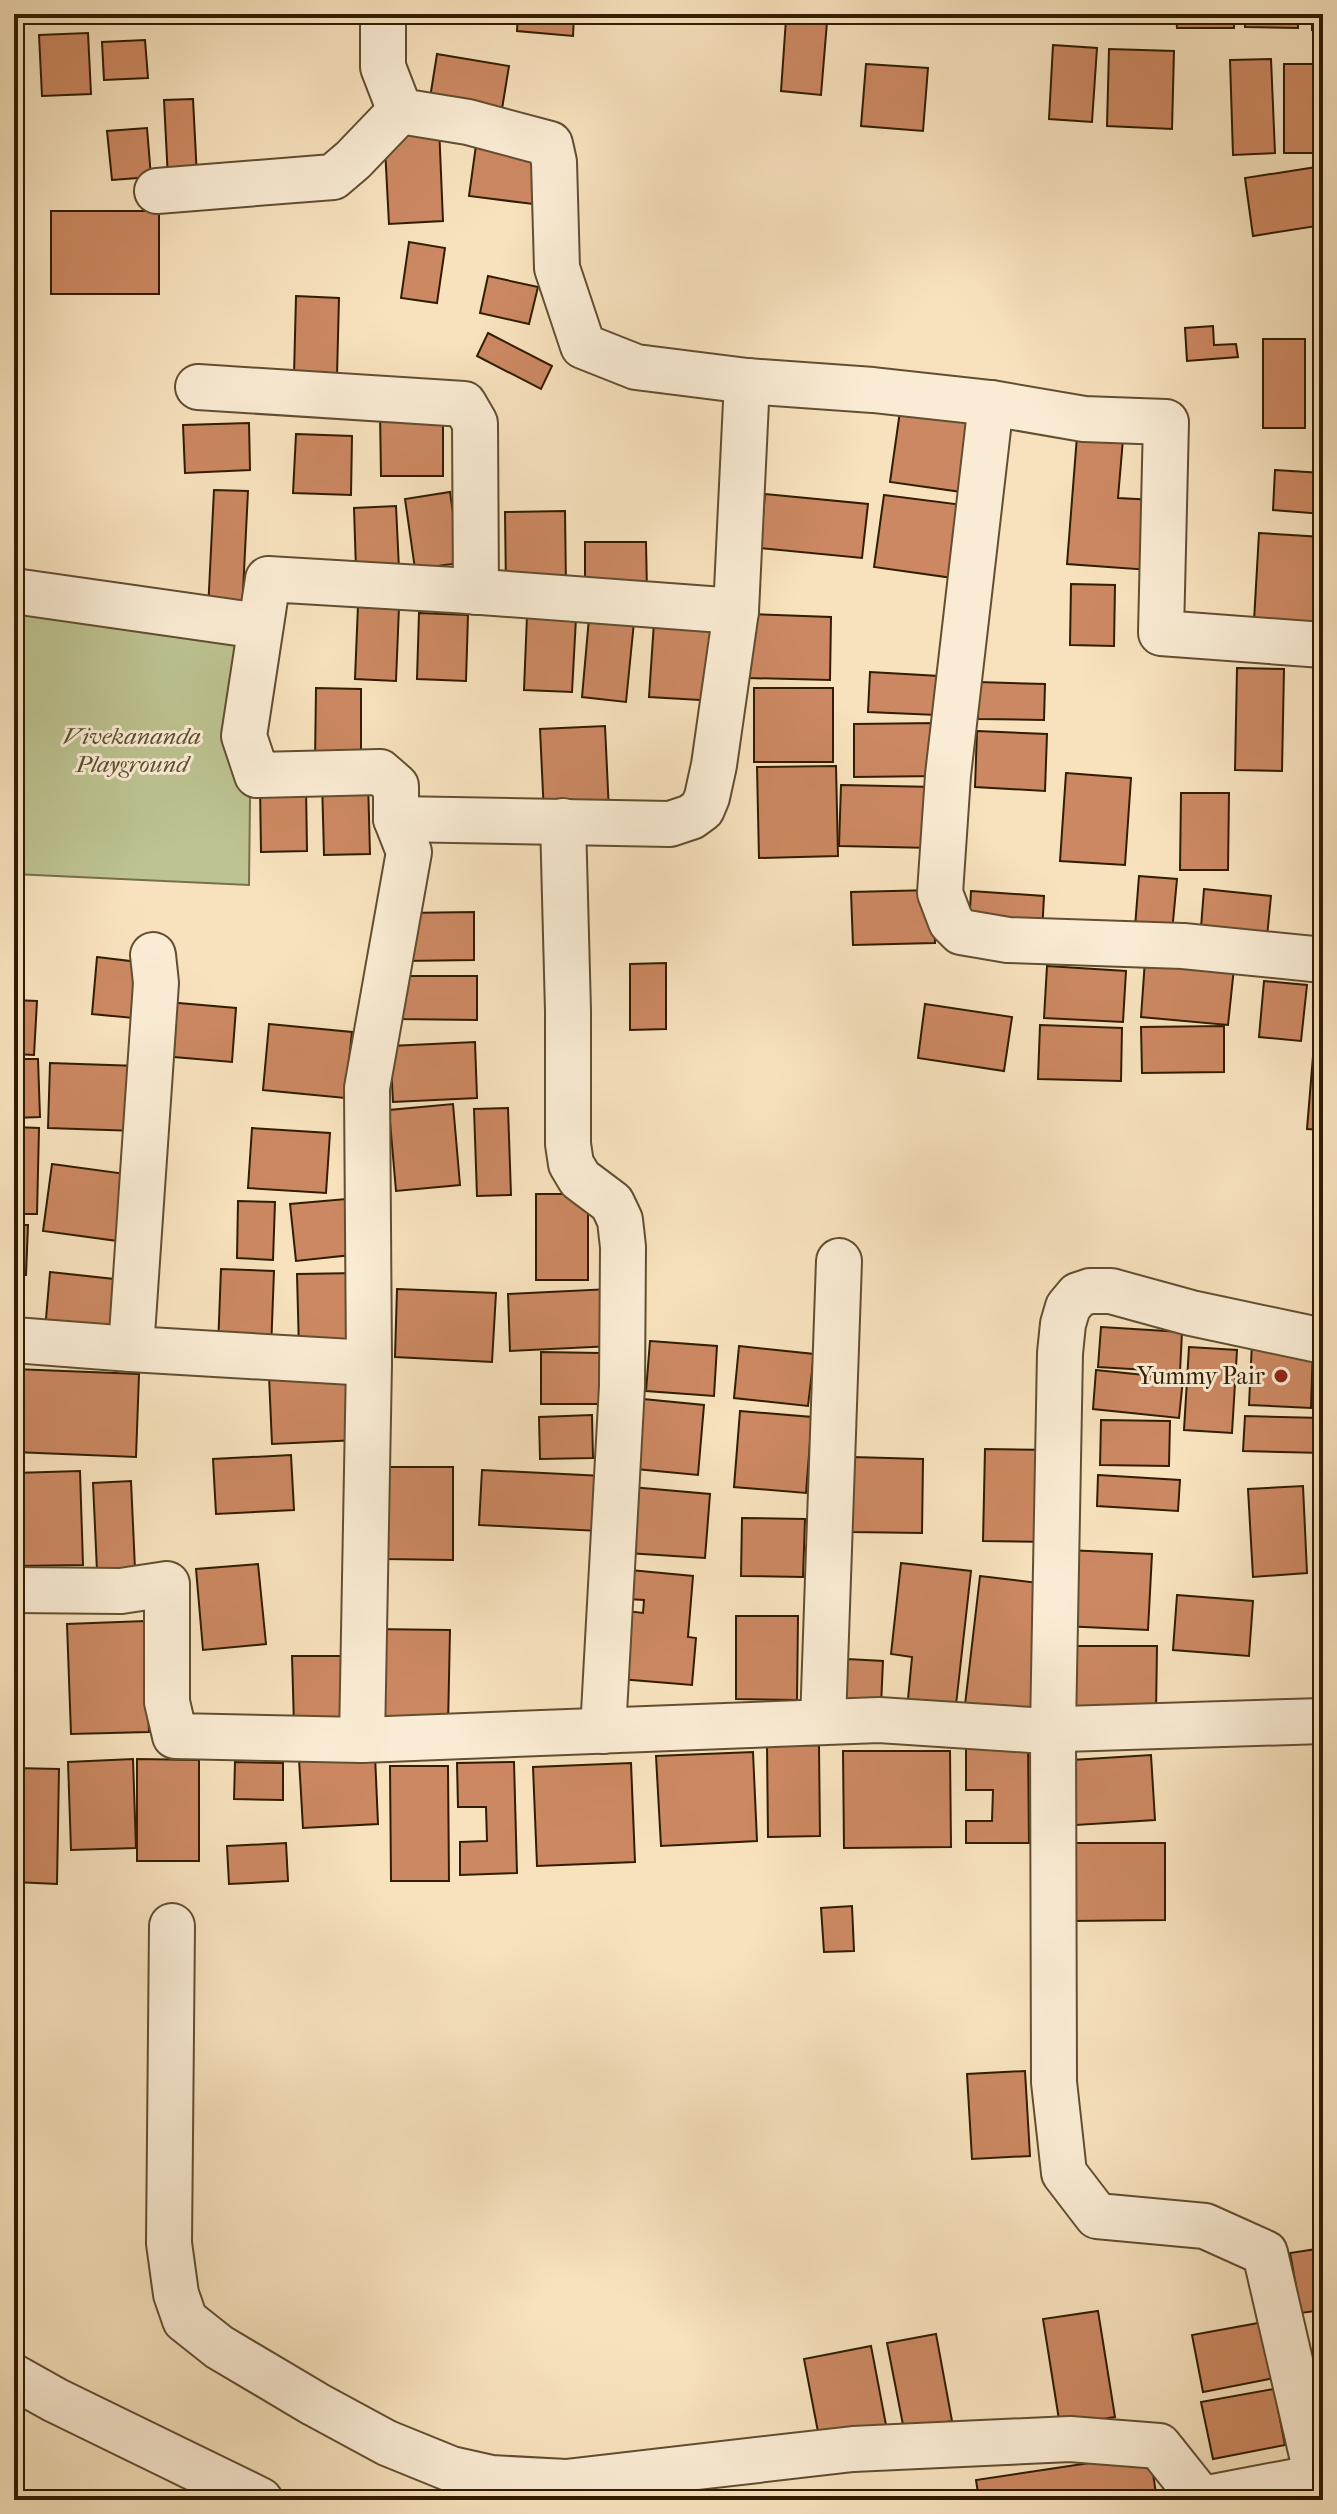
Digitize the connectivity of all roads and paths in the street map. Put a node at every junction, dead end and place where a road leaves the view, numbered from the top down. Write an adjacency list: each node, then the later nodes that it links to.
1 (383, 14): 2 (street)
2 (400, 111): 3 (street); 4 (street)
3 (157, 191)
4 (747, 381): 6 (street); 9 (street)
5 (198, 387): 8 (street)
6 (991, 403): 11 (street); 15 (street)
7 (14, 591): 10 (street)
8 (476, 592): 9 (street); 10 (street)
9 (736, 611): 13 (street)
10 (259, 626): 12 (street)
11 (1323, 645)
12 (396, 819): 13 (street); 20 (street)
13 (563, 821): 25 (street)
14 (153, 955): 19 (street)
15 (1323, 960)
16 (839, 1261): 23 (street)
17 (14, 1340): 19 (street)
18 (1323, 1341): 24 (street)
19 (131, 1349): 20 (street)
20 (369, 1363): 26 (street)
21 (14, 1590): 26 (street)
22 (1323, 1721): 24 (street)
23 (823, 1722): 24 (street); 25 (street)
24 (1053, 1729): 29 (street)
25 (603, 1731): 26 (street)
26 (362, 1740)
27 (172, 1926): 31 (street)
28 (14, 2377): 30 (street)
29 (1320, 2477): 31 (street)
30 (260, 2500)
31 (1202, 2500)

